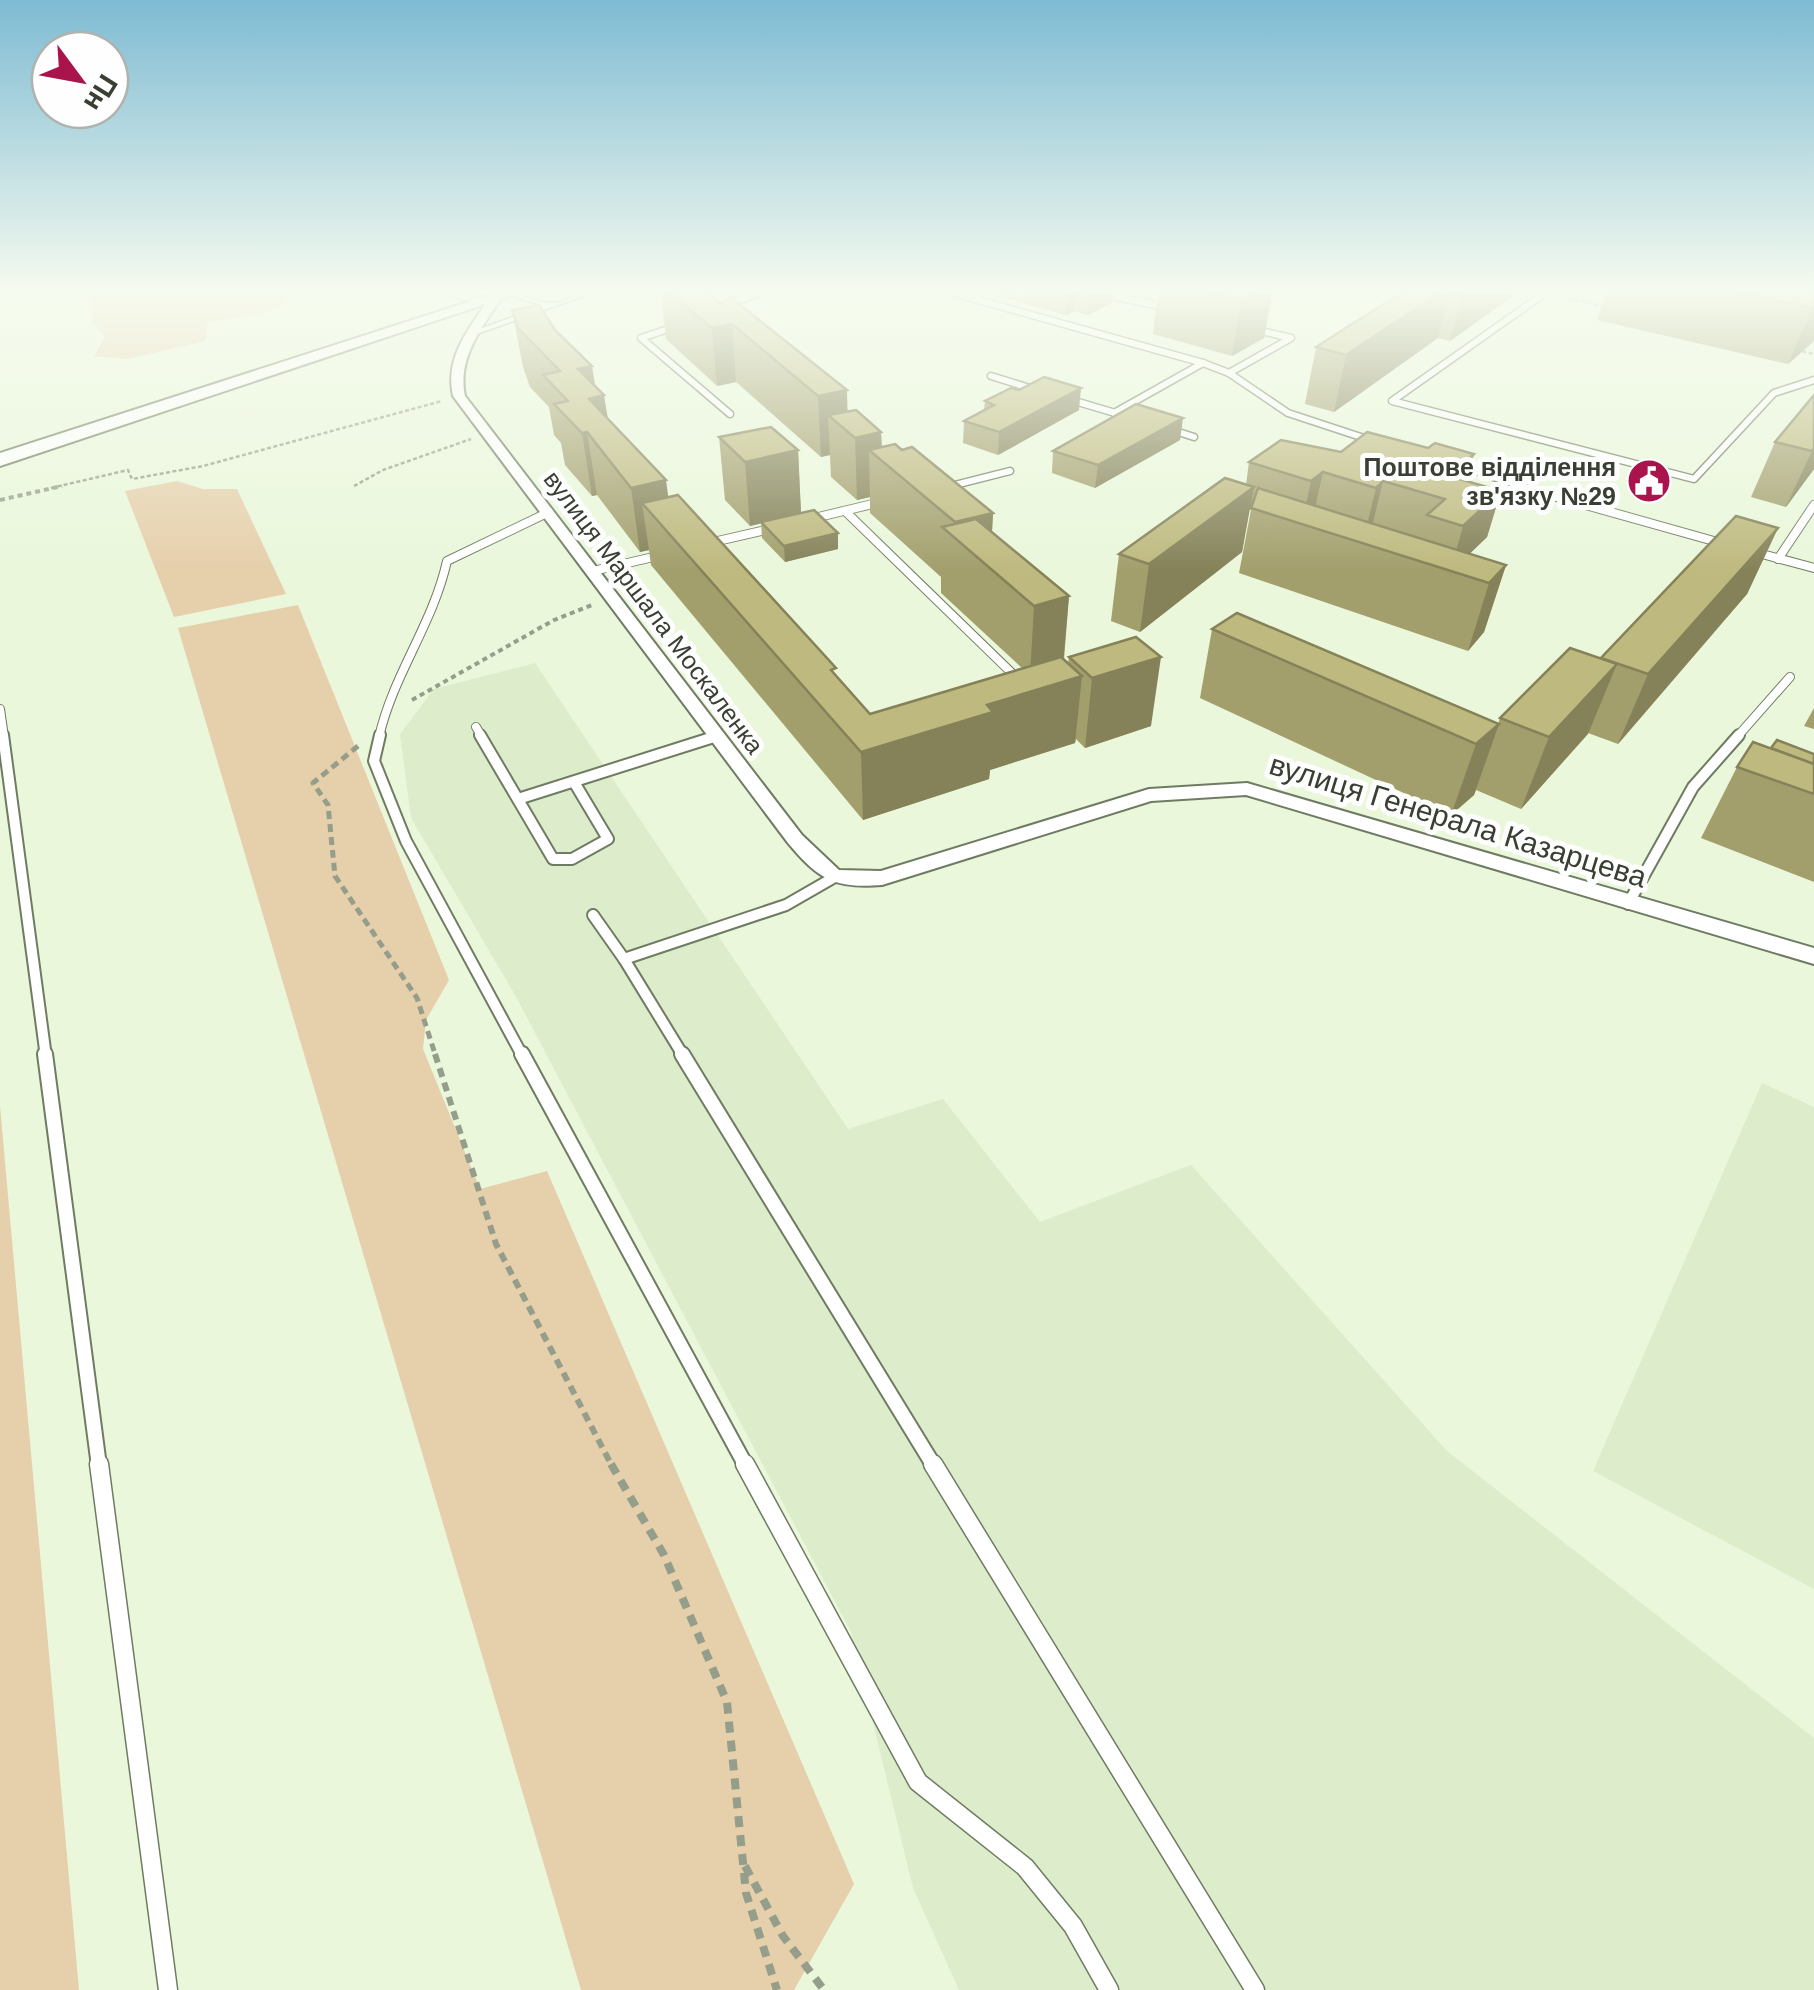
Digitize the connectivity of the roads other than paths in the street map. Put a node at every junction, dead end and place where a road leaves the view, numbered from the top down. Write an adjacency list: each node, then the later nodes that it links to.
1 (226, 386): 17 (main road)
2 (457, 386): 24 (street, вулиця Маршала Москаленка)
3 (697, 386): 12 (lane)
4 (1024, 386): 9 (lane)
5 (1162, 386): 11 (lane)
6 (1247, 386): 16 (lane)
7 (1413, 386): 8 (lane)
8 (1796, 386)
9 (1044, 392)
10 (1062, 397): 11 (lane)
11 (1114, 413): 13 (lane)
12 (730, 414)
13 (1146, 422)
14 (1162, 427): 15 (lane)
15 (1194, 436)
16 (1392, 446)
17 (0, 460)
18 (1447, 462): 29 (lane)
19 (1010, 471): 20 (lane)
20 (938, 489)
21 (901, 498): 23 (lane)
22 (1814, 505): 29 (lane)
23 (845, 511): 25 (lane); 33 (lane)
24 (549, 512): 31 (street, вулиця Маршала Москаленка); 45 (lane)
25 (715, 542): 26 (lane); 28 (lane)
26 (698, 546)
27 (680, 550): 31 (lane)
28 (727, 556)
29 (1778, 559): 30 (lane)
30 (1814, 568)
31 (593, 571): 36 (street, вулиця Маршала Москаленка)
32 (1790, 677): 40 (lane)
33 (1030, 691)
34 (0, 709): 44 (lane)
35 (476, 727): 38 (lane)
36 (717, 736): 37 (lane); 39 (street, вулиця Маршала Москаленка)
37 (574, 782): 38 (lane); 38 (lane)
38 (518, 799)
39 (842, 880): 40 (street, вулиця Генерала Казарцева); 43 (lane)
40 (1628, 904): 42 (street, вулиця Генерала Казарцева)
41 (593, 914): 43 (lane)
42 (1814, 956)
43 (624, 958): 46 (lane)
44 (168, 1990)
45 (1109, 1990)
46 (1255, 1990)

